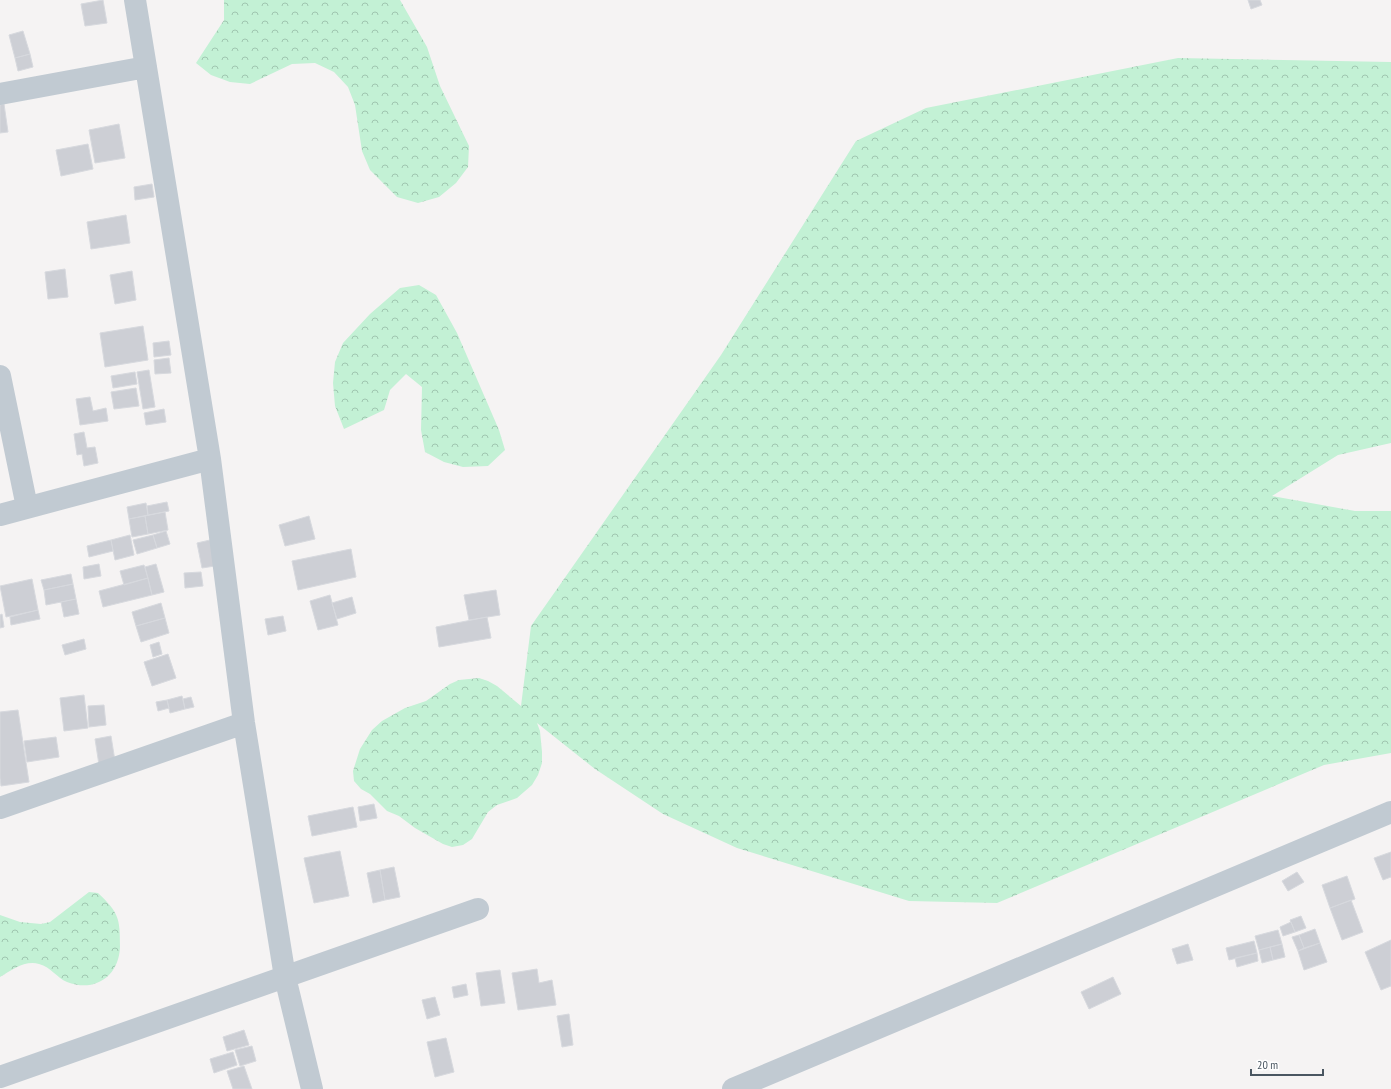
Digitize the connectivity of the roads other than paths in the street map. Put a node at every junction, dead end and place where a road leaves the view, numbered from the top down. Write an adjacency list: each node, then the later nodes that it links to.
1 (134, 0): 2 (street)
2 (146, 67): 3 (street); 5 (street)
3 (0, 94)
4 (0, 376): 6 (street)
5 (210, 459): 6 (street); 8 (street)
6 (28, 507): 7 (street)
7 (0, 515)
8 (244, 723): 9 (street); 12 (street)
9 (0, 808)
10 (1391, 812): 15 (street)
11 (478, 909): 12 (street)
12 (286, 977): 13 (street); 14 (street)
13 (0, 1077)
14 (312, 1089)
15 (733, 1089)

